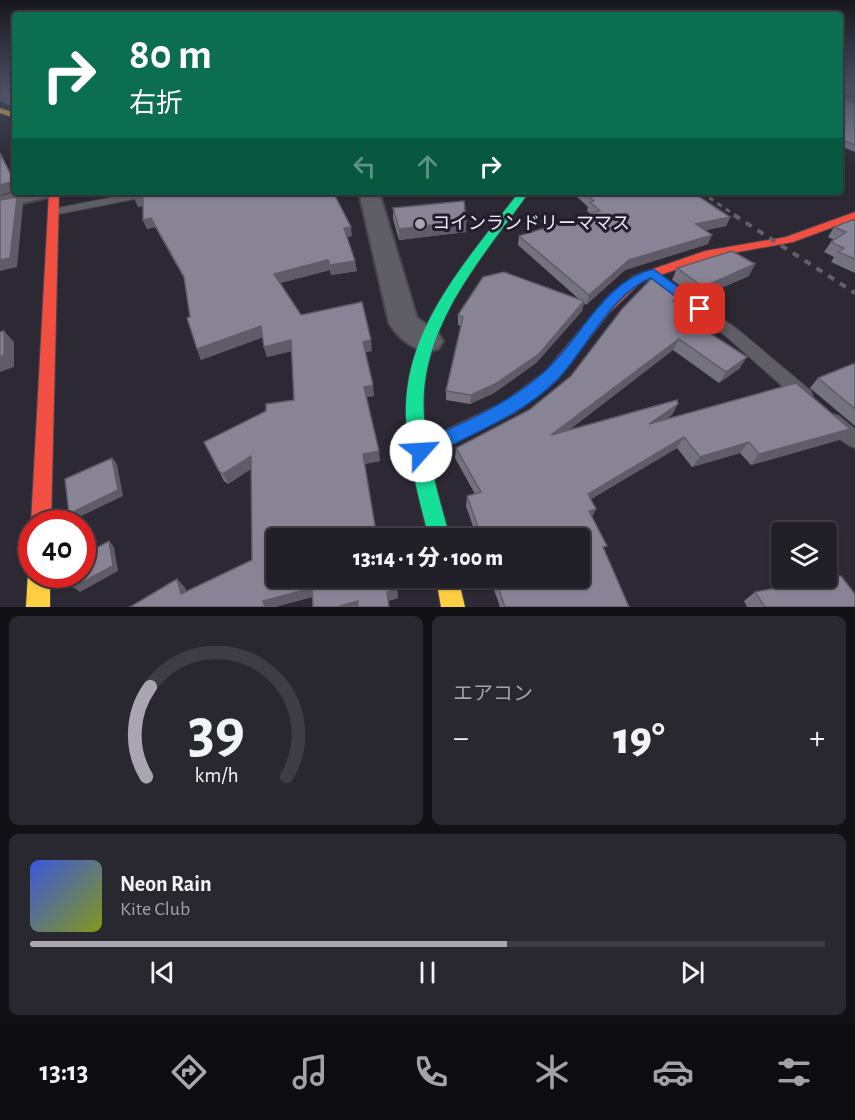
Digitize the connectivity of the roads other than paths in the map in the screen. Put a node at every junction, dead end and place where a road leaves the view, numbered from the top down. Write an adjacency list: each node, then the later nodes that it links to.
1 (124, 195): 5 (lane)
2 (370, 195): 8 (street)
3 (522, 195): 8 (street)
4 (0, 202): 5 (street)
5 (50, 202): 11 (street)
6 (855, 214): 7 (street)
7 (653, 273): 9 (lane); 10 (street)
8 (427, 341): 10 (street)
9 (855, 440)
10 (421, 451): 12 (street)
11 (41, 510)
12 (437, 528)
13 (39, 588): 15 (street)
14 (449, 588): 16 (street)
15 (38, 607)
16 (453, 607)

